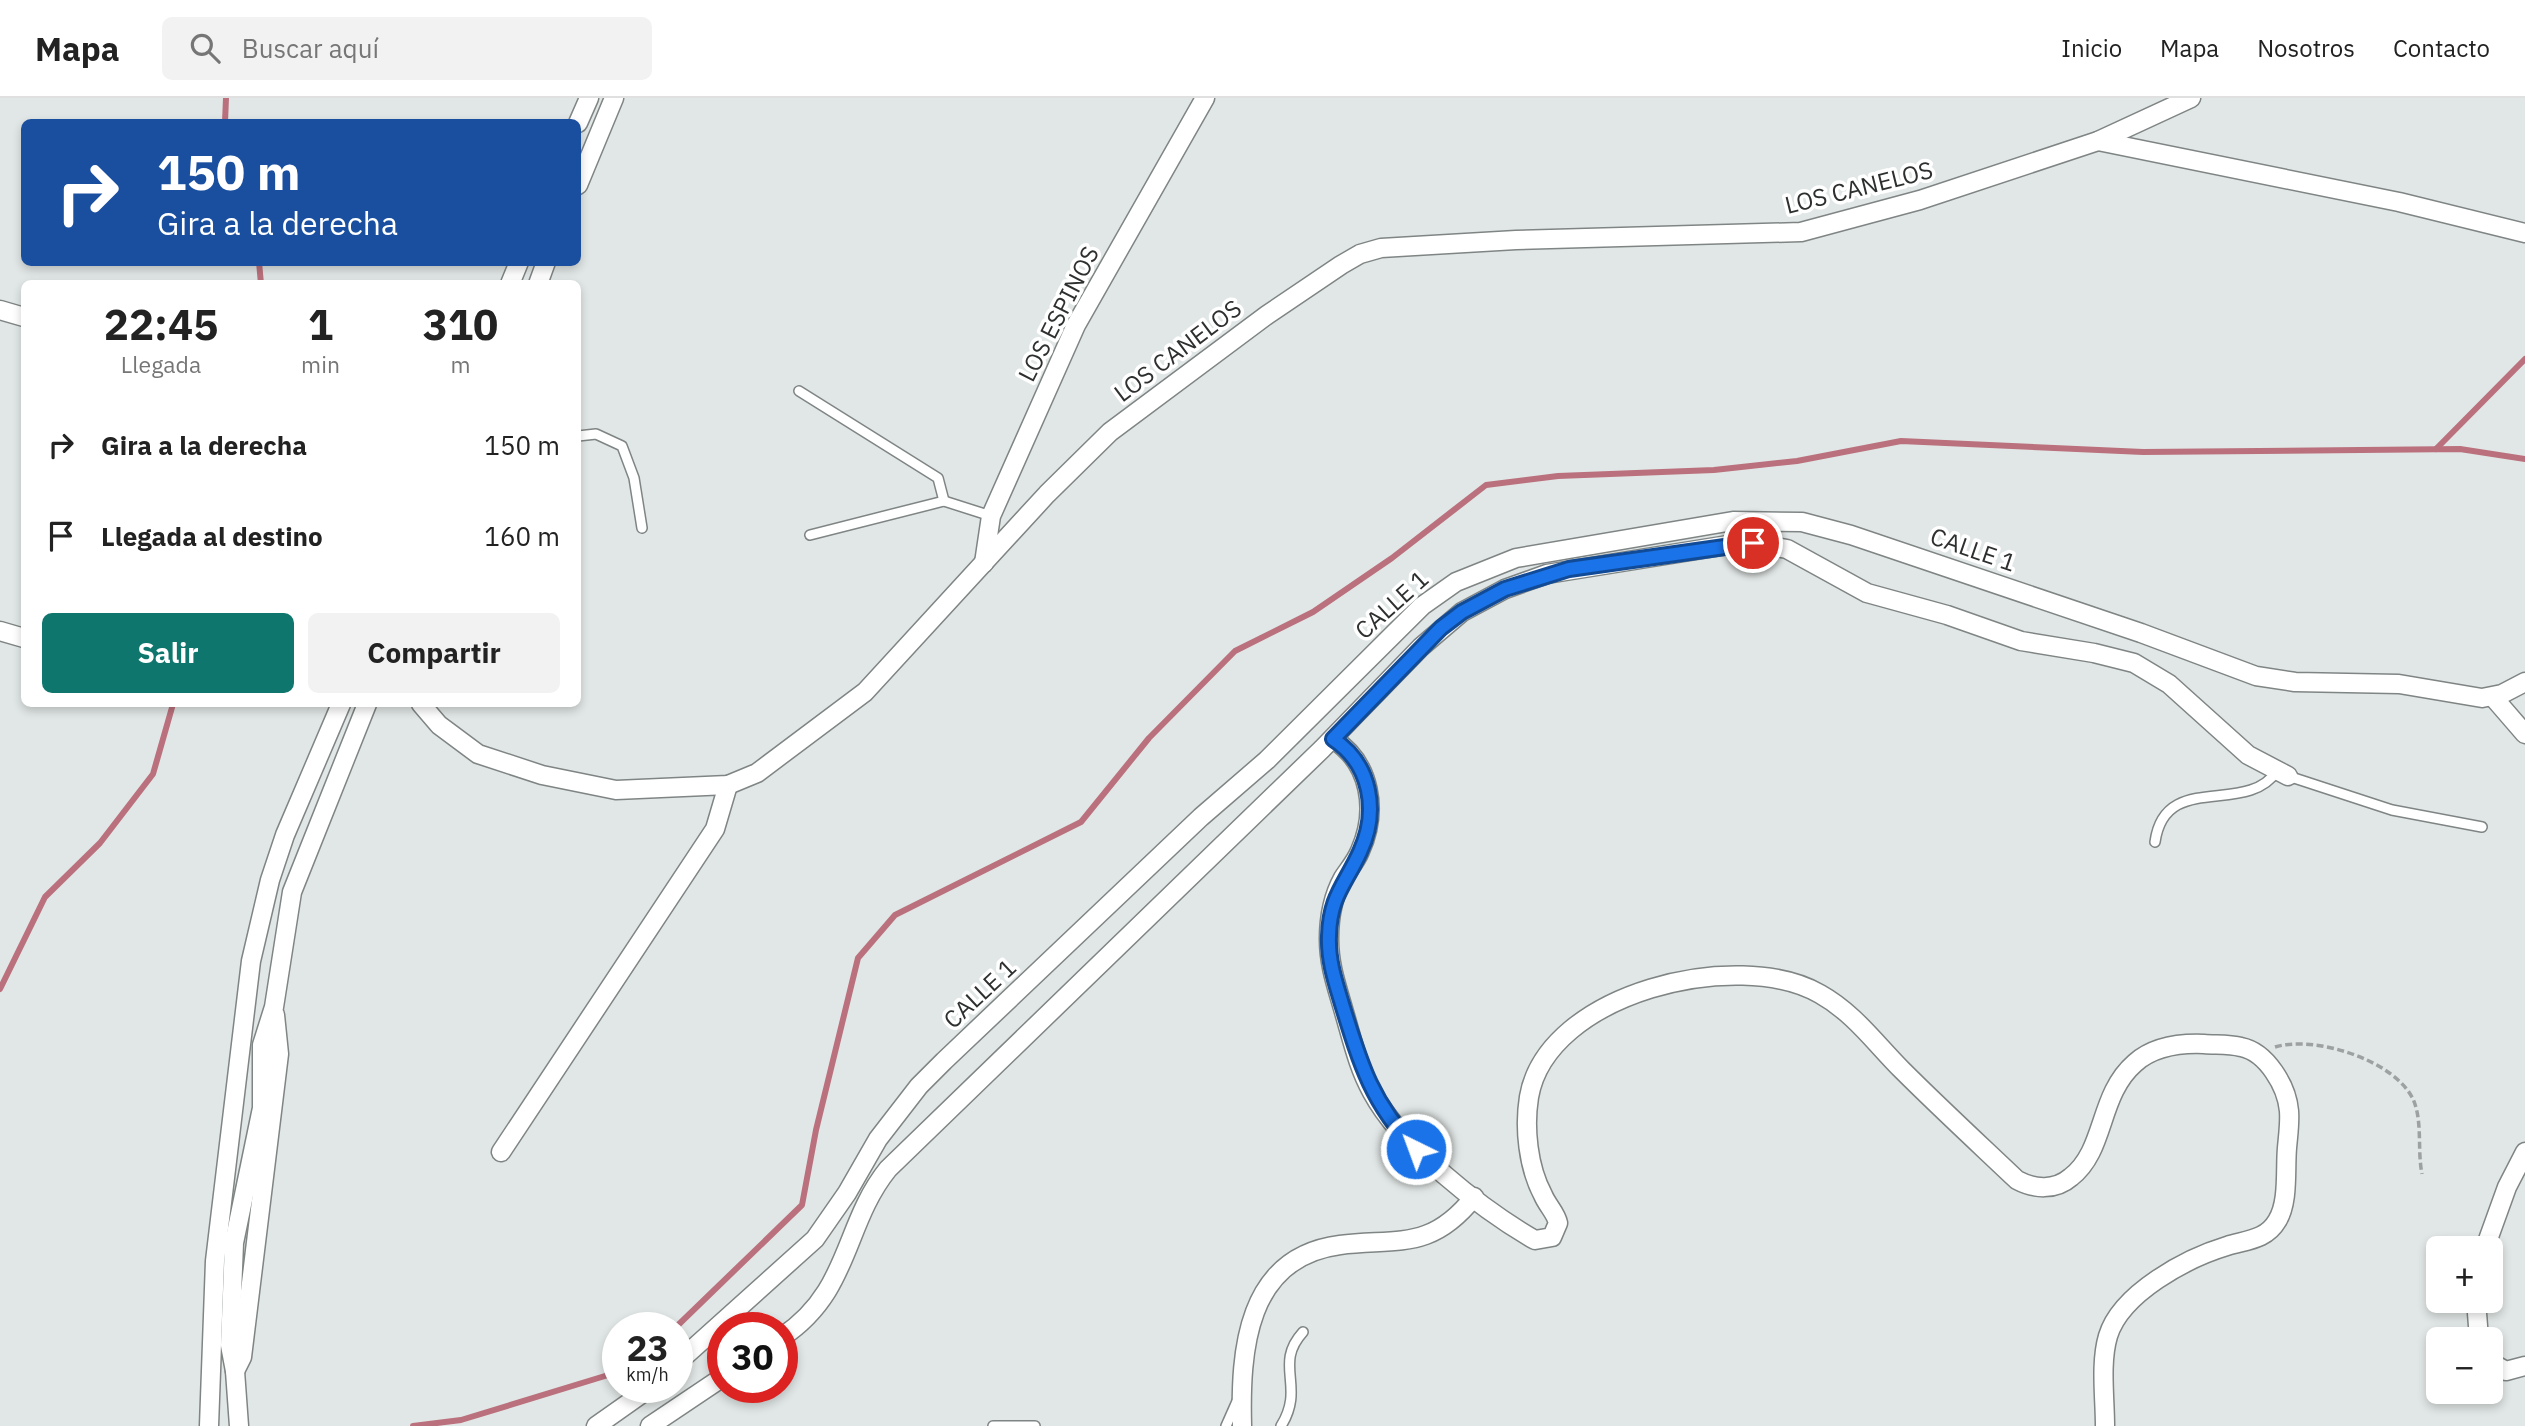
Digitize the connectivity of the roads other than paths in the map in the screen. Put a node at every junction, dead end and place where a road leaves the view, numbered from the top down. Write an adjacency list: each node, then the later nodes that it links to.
1 (589, 98): 5 (street)
2 (614, 98): 7 (street)
3 (1205, 98): 14 (street, LOS ESPINOS)
4 (2191, 98): 6 (street, LOS CANELOS)
5 (580, 119)
6 (2098, 141): 8 (street); 17 (street, LOS CANELOS)
7 (581, 178)
8 (2525, 233)
9 (0, 310): 10 (street)
10 (21, 316)
11 (799, 391): 13 (lane)
12 (581, 436): 15 (lane)
13 (944, 501): 14 (lane); 16 (lane)
14 (991, 516): 17 (street, LOS ESPINOS)
15 (642, 528)
16 (810, 535)
17 (984, 563): 28 (street, LOS CANELOS)
18 (0, 631): 19 (street)
19 (21, 638)
20 (2525, 681): 21 (street)
21 (2493, 697): 25 (street); 37 (street, CALLE 1)
22 (340, 707): 43 (street)
23 (366, 707): 44 (street)
24 (424, 707): 28 (street, LOS CANELOS)
25 (2525, 734)
26 (1333, 739): 27 (street); 33 (street); 35 (street)
27 (2282, 774): 29 (lane); 30 (lane)
28 (728, 785): 31 (street)
29 (2482, 827)
30 (2155, 842)
31 (501, 1152)
32 (2525, 1152): 34 (street)
33 (1474, 1197): 41 (street); 52 (street)
34 (2489, 1236)
35 (798, 1325)
36 (1303, 1332): 51 (lane)
37 (693, 1349)
38 (2525, 1366): 39 (street)
39 (2503, 1369)
40 (707, 1388): 46 (street)
41 (1242, 1392): 49 (lane); 50 (street)
42 (629, 1403): 45 (street)
43 (209, 1426)
44 (239, 1426)
45 (596, 1426)
46 (650, 1426)
47 (993, 1426): 48 (lane)
48 (1035, 1426)
49 (1226, 1426)
50 (1242, 1426)
51 (1281, 1426)
52 (2105, 1426)

